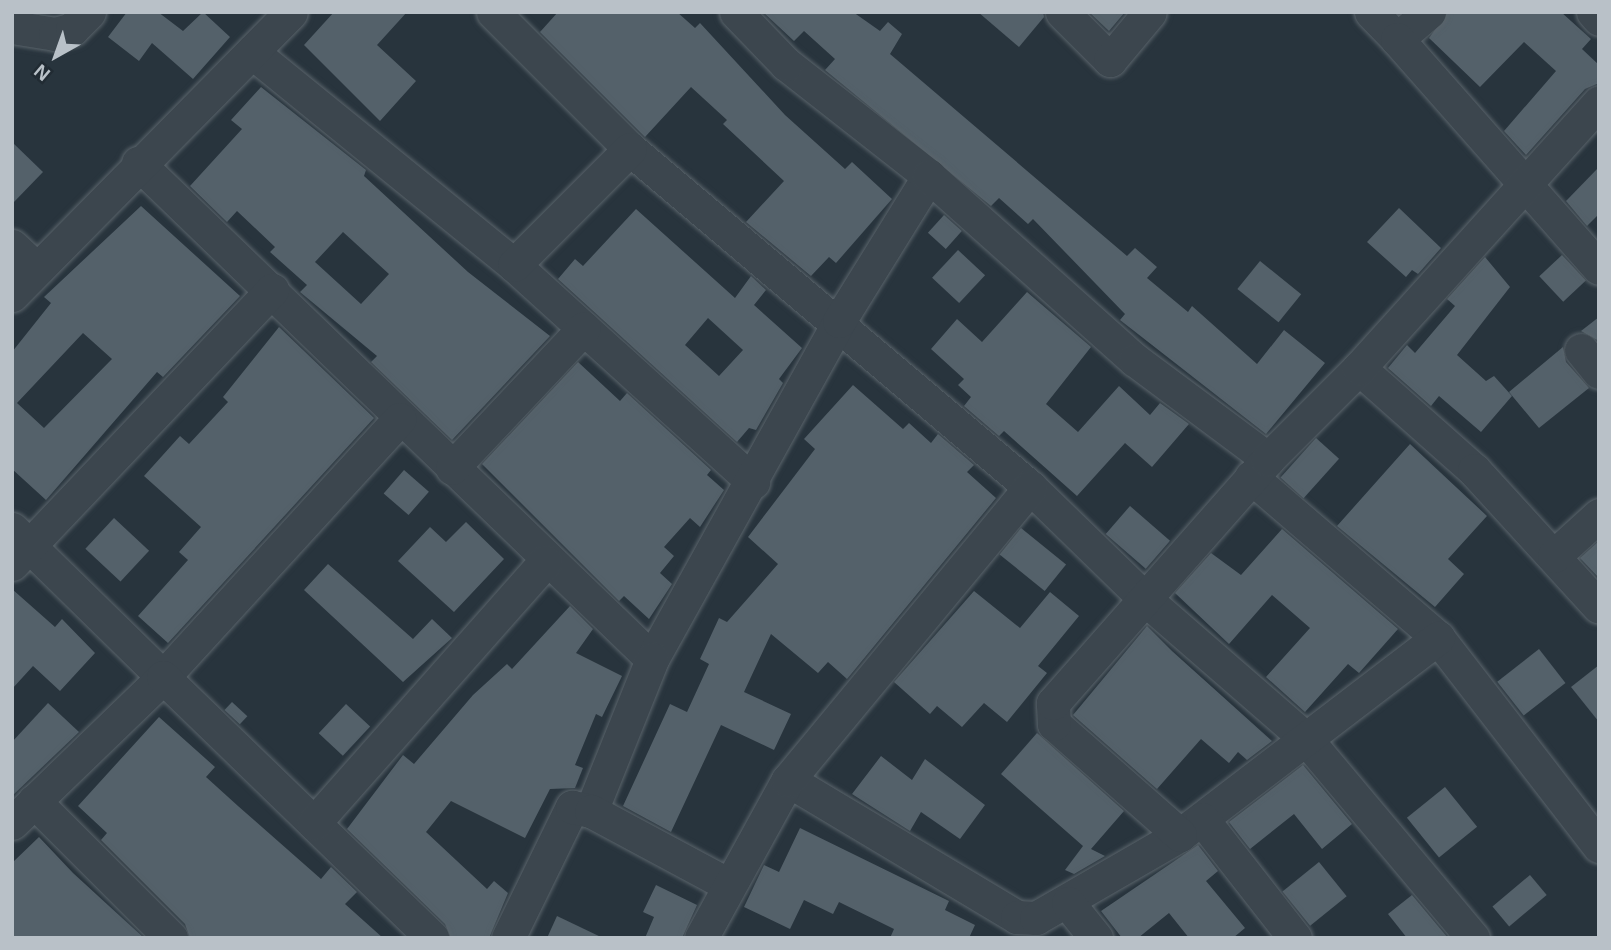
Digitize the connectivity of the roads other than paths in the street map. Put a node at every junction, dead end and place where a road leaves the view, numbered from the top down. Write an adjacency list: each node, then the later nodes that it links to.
1 (89, 12): 11 (street)
2 (291, 12): 13 (street)
3 (493, 12): 15 (street)
4 (736, 12): 17 (street)
5 (1062, 12): 6 (street)
6 (1150, 12)
7 (1371, 12): 12 (street)
8 (1430, 12): 12 (street)
9 (1593, 12): 10 (street)
10 (1599, 19)
11 (12, 27)
12 (1397, 39): 18 (street)
13 (252, 52): 16 (street); 20 (street)
14 (1599, 102): 18 (street)
15 (630, 149): 20 (street); 24 (street)
16 (138, 163): 19 (street); 22 (street)
17 (929, 176): 24 (street); 29 (street)
18 (1523, 183): 21 (street); 26 (street)
19 (24, 257): 23 (street)
20 (514, 265): 25 (street)
21 (1599, 268)
22 (272, 290): 27 (street); 33 (street)
23 (12, 295)
24 (839, 321): 30 (street); 31 (street)
25 (584, 328): 28 (street); 30 (street)
26 (1359, 368): 29 (street); 34 (street)
27 (399, 419): 28 (street); 40 (street)
28 (452, 468): 35 (street)
29 (1259, 468): 36 (street); 38 (street)
30 (753, 482): 39 (street)
31 (1030, 487): 36 (street); 42 (street)
32 (1599, 515): 34 (street)
33 (18, 546): 40 (street)
34 (1554, 556): 37 (street)
35 (545, 562): 39 (street); 45 (street)
36 (1144, 598): 41 (street); 46 (street)
37 (1599, 607)
38 (1438, 638): 41 (street); 47 (street)
39 (652, 659): 43 (street)
40 (163, 677): 44 (street); 45 (street)
41 (1306, 739): 46 (street); 56 (street)
42 (788, 780): 48 (street); 49 (street)
43 (592, 811): 48 (street); 52 (street)
44 (23, 812): 50 (street)
45 (314, 824): 51 (street)
46 (1191, 827): 49 (street); 55 (street)
47 (1599, 846)
48 (729, 884): 53 (street)
49 (1068, 903): 54 (street)
50 (171, 938)
51 (432, 938)
52 (508, 938)
53 (701, 938)
54 (1096, 938)
55 (1295, 938)
56 (1473, 938)

